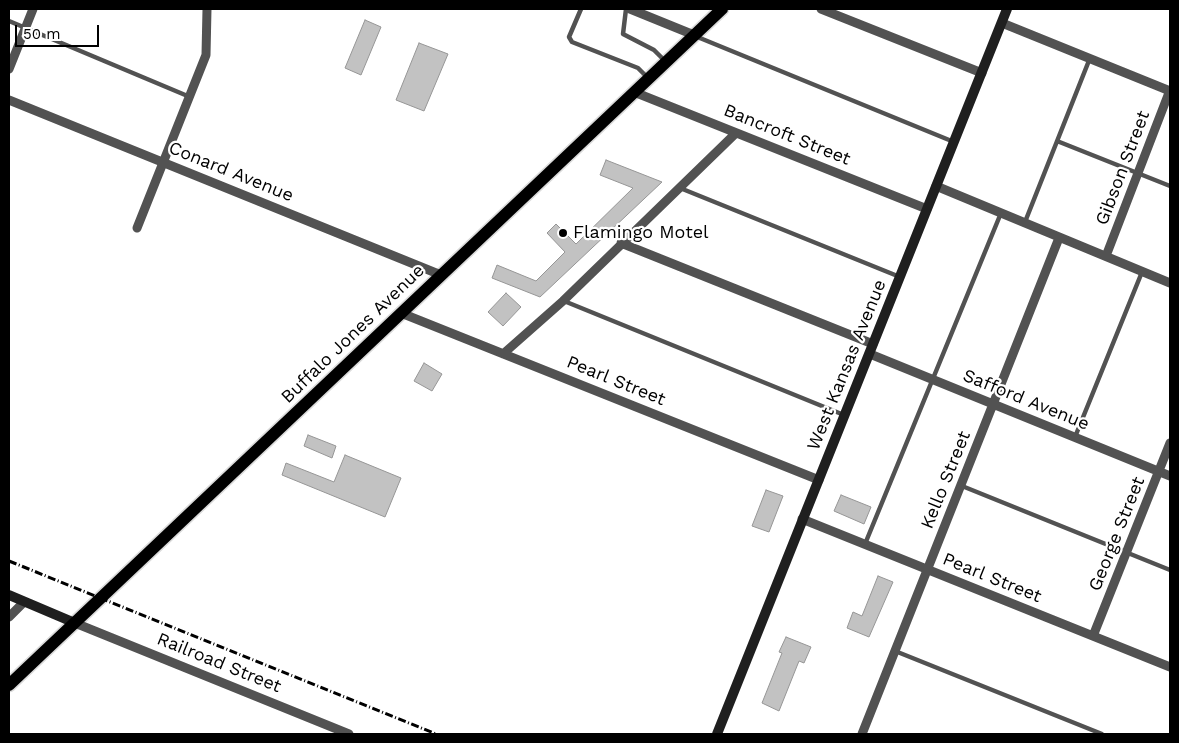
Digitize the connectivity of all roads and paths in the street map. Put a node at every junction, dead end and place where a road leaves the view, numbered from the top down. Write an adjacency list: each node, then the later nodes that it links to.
1 (33, 9): 11 (street)
2 (207, 9): 20 (street)
3 (581, 9): 17 (lane)
4 (626, 9): 14 (lane)
5 (630, 9): 12 (street)
6 (722, 9): 12 (main road, Buffalo Jones Avenue)
7 (821, 9): 16 (street)
8 (1007, 9): 10 (street, West Kansas Avenue)
9 (9, 21): 11 (lane)
10 (1002, 23): 13 (street); 16 (street, West Kansas Avenue)
11 (25, 28): 15 (street); 20 (lane)
12 (694, 36): 14 (main road, Buffalo Jones Avenue); 24 (lane)
13 (1090, 58): 18 (street); 23 (lane)
14 (666, 62): 17 (main road, Buffalo Jones Avenue)
15 (9, 70)
16 (982, 73): 24 (street, West Kansas Avenue)
17 (648, 79): 19 (main road, Buffalo Jones Avenue)
18 (1170, 91): 26 (street, Gibson Street)
19 (634, 92): 22 (street, Bancroft Street); 38 (main road, Buffalo Jones Avenue)
20 (191, 97): 25 (street)
21 (9, 100): 25 (street, Conard Avenue)
22 (736, 133): 29 (street); 30 (street, Bancroft Street)
23 (1057, 141): 26 (lane); 32 (lane)
24 (954, 142): 27 (street, West Kansas Avenue)
25 (164, 162): 33 (street); 38 (street, Conard Avenue)
26 (1138, 173): 28 (lane); 36 (street, Gibson Street)
27 (936, 186): 30 (street, West Kansas Avenue); 31 (street)
28 (1170, 186)
29 (679, 187): 35 (street); 39 (lane)
30 (927, 209): 39 (street, West Kansas Avenue)
31 (1001, 214): 32 (street); 45 (lane)
32 (1024, 224): 34 (street)
33 (137, 228)
34 (1060, 238): 36 (street); 46 (street, Kello Street)
35 (621, 243): 41 (street); 43 (street, Safford Avenue)
36 (1106, 256): 37 (street)
37 (1142, 271): 40 (street); 48 (lane)
38 (441, 275): 42 (main road, Buffalo Jones Avenue)
39 (900, 277): 43 (street, West Kansas Avenue)
40 (1170, 283)
41 (563, 301): 44 (street); 47 (lane)
42 (401, 313): 44 (street, Pearl Street); 62 (main road, Buffalo Jones Avenue)
43 (872, 349): 45 (street, Safford Avenue); 47 (street, West Kansas Avenue)
44 (503, 354): 52 (street, Pearl Street)
45 (933, 379): 46 (street, Safford Avenue); 55 (lane)
46 (995, 404): 48 (street, Safford Avenue); 53 (street, Kello Street)
47 (845, 415): 52 (street, West Kansas Avenue)
48 (1075, 437): 50 (street, Safford Avenue)
49 (1170, 443): 50 (street, George Street)
50 (1159, 472): 51 (street, Safford Avenue); 56 (street, George Street)
51 (1170, 476)
52 (819, 480): 54 (street, West Kansas Avenue)
53 (962, 486): 56 (lane); 57 (street, Kello Street)
54 (802, 519): 55 (street, Pearl Street); 68 (street, West Kansas Avenue)
55 (865, 544): 57 (street, Pearl Street)
56 (1127, 552): 58 (lane); 63 (street, George Street)
57 (927, 570): 63 (street, Pearl Street); 64 (street, Kello Street)
58 (1170, 570)
59 (9, 595): 60 (street)
60 (24, 602): 61 (street); 62 (street)
61 (9, 618)
62 (75, 623): 66 (main road, Buffalo Jones Avenue); 67 (street, Railroad Street)
63 (1093, 636): 65 (street, Pearl Street)
64 (895, 651): 69 (street, Kello Street); 70 (lane)
65 (1170, 667)
66 (9, 685)
67 (349, 734)
68 (717, 734)
69 (862, 734)
70 (1102, 734)

